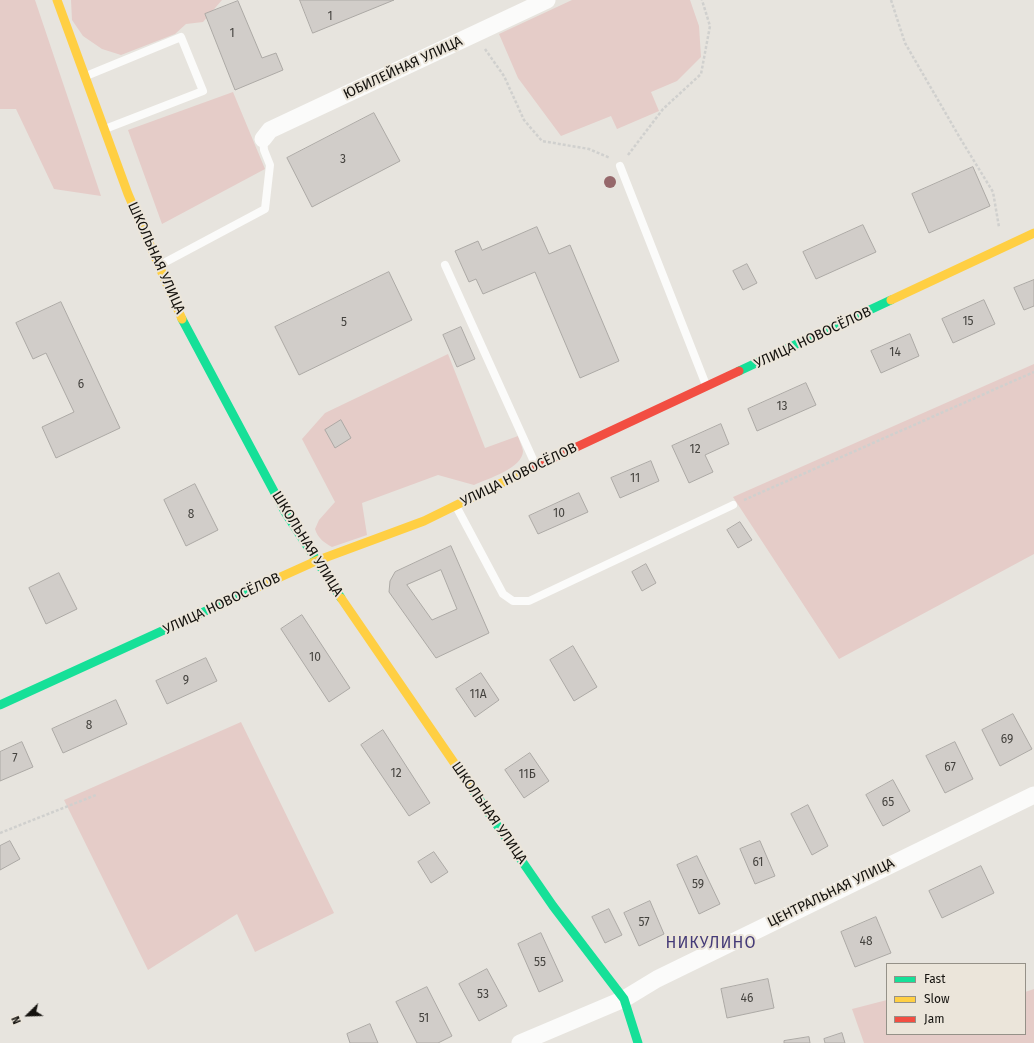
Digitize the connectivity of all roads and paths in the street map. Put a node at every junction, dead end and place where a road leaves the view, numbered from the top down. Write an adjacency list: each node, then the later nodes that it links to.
1 (57, 0): 6 (street, ШКОЛЬНАЯ УЛИЦА)
2 (546, 0): 5 (street, ЮБИЛЕЙНАЯ УЛИЦА)
3 (702, 0): 9 (path)
4 (891, 0): 11 (path)
5 (474, 35): 8 (street, ЮБИЛЕЙНАЯ УЛИЦА); 9 (path)
6 (84, 77): 7 (street, ШКОЛЬНАЯ УЛИЦА); 7 (lane)
7 (103, 130): 13 (street, ШКОЛЬНАЯ УЛИЦА)
8 (263, 139): 13 (lane)
9 (620, 166): 15 (lane)
10 (1034, 234): 11 (street, УЛИЦА НОВОСЁЛОВ)
11 (1002, 249): 15 (street, УЛИЦА НОВОСЁЛОВ)
12 (445, 265): 16 (lane)
13 (158, 266): 19 (street, ШКОЛЬНАЯ УЛИЦА)
14 (1034, 372): 18 (path)
15 (707, 387): 16 (street, УЛИЦА НОВОСЁЛОВ)
16 (536, 466): 17 (street, УЛИЦА НОВОСЁЛОВ)
17 (456, 505): 18 (lane); 19 (street, УЛИЦА НОВОСЁЛОВ)
18 (732, 505)
19 (316, 561): 20 (street, УЛИЦА НОВОСЁЛОВ); 24 (street, ШКОЛЬНАЯ УЛИЦА)
20 (0, 705)
21 (96, 795): 23 (path)
22 (1034, 795): 24 (street, ЦЕНТРАЛЬНАЯ УЛИЦА)
23 (0, 833)
24 (624, 999): 25 (street, ЦЕНТРАЛЬНАЯ УЛИЦА); 26 (street, ШКОЛЬНАЯ УЛИЦА)
25 (520, 1043)
26 (638, 1043)

